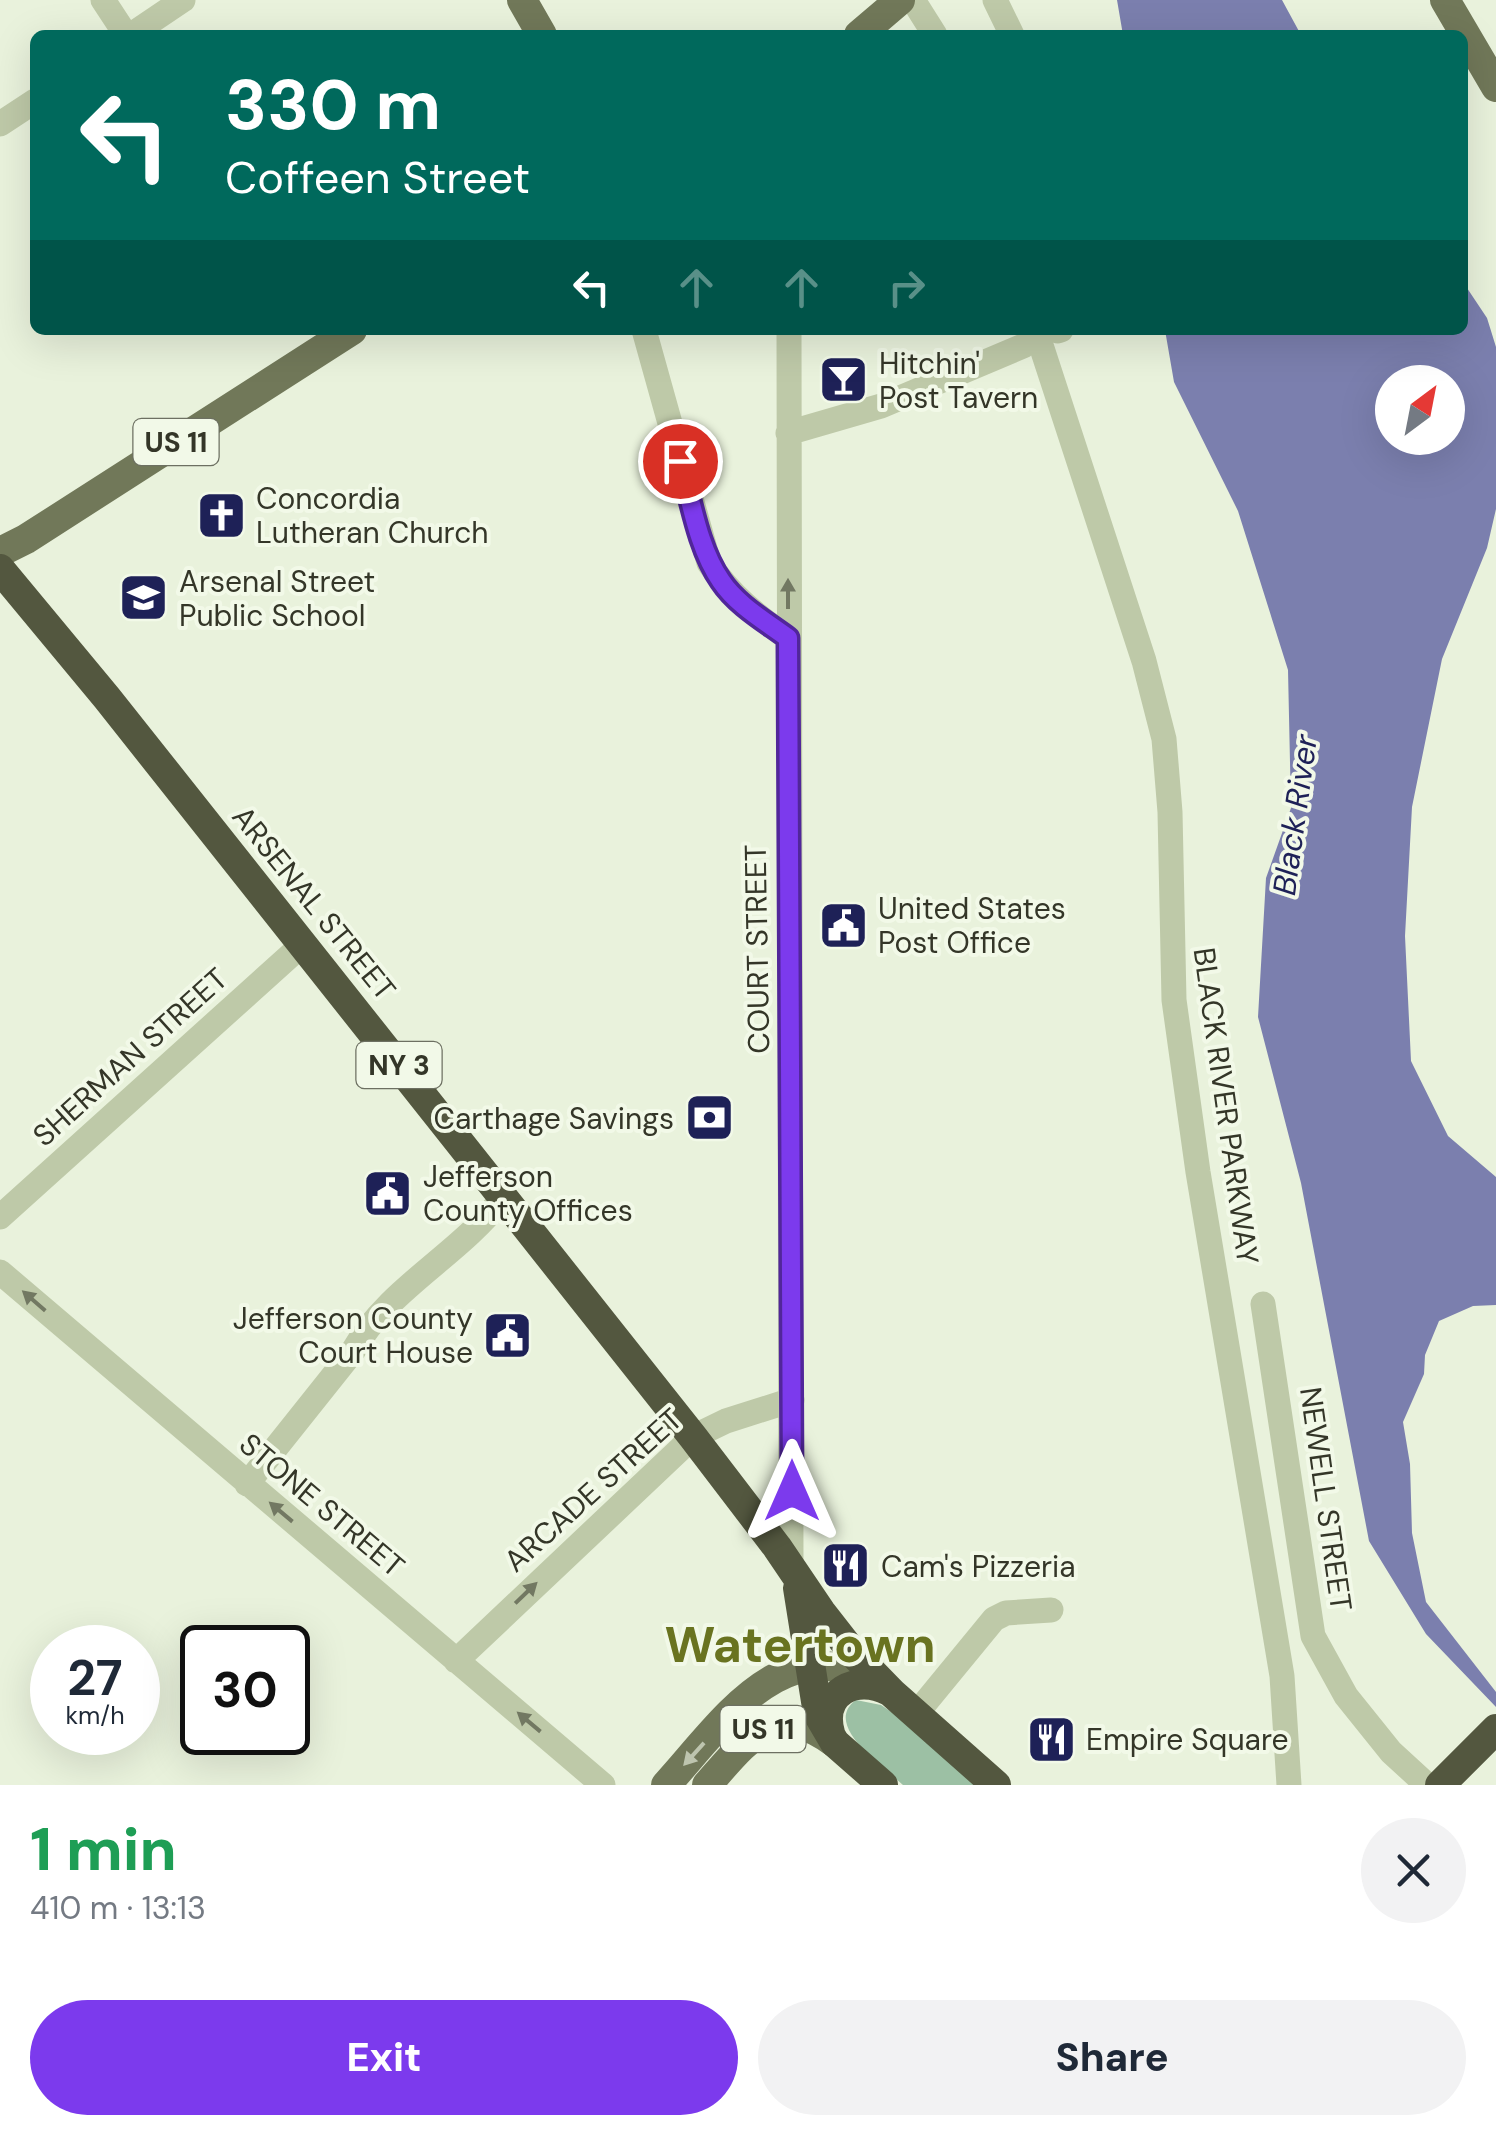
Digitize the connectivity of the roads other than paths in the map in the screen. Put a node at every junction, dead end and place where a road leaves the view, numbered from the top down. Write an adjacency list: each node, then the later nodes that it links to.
1 (103, 0): 7 (street)
2 (183, 0): 8 (street)
3 (522, 0): 9 (main road)
4 (914, 0): 10 (street)
5 (995, 0): 11 (street)
6 (1445, 0): 12 (main road)
7 (125, 30)
8 (137, 30)
9 (539, 30)
10 (932, 30)
11 (1010, 30)
12 (1462, 30)
13 (1468, 40): 14 (main road)
14 (1496, 88)
15 (30, 103): 16 (street)
16 (0, 124)
17 (332, 335): 22 (main road, US 11)
18 (645, 335): 24 (street)
19 (789, 335): 21 (street, COURT STREET)
20 (1029, 338): 21 (street); 48 (street, BLACK RIVER PARKWAY)
21 (788, 433): 24 (street, COURT STREET, one-way to 21)
22 (0, 552)
23 (0, 569): 25 (highway, ARSENAL STREET / NY 3)
24 (788, 638): 30 (street, COURT STREET)
25 (303, 944): 26 (highway, ARSENAL STREET / NY 3); 27 (street, SHERMAN STREET)
26 (503, 1197): 31 (highway, ARSENAL STREET / NY 3); 32 (street)
27 (0, 1218)
28 (0, 1272): 32 (street, STONE STREET, one-way to 28)
29 (1263, 1304): 49 (street, NEWELL STREET)
30 (792, 1400): 31 (street, ARCADE STREET); 33 (street, COURT STREET)
31 (693, 1437): 33 (highway, ARSENAL STREET / NY 3); 35 (street, ARCADE STREET, one-way to 31)
32 (247, 1484): 35 (street, STONE STREET, one-way to 32)
33 (791, 1566): 36 (highway, NY 3); 37 (highway, NY 3)
34 (1052, 1610): 39 (street)
35 (456, 1661): 43 (street, STONE STREET, one-way to 35)
36 (812, 1665): 37 (main road, US 11); 38 (highway, NY 3); 44 (main road, US 11, one-way to 44)
37 (892, 1693): 39 (highway, US 11); 42 (highway)
38 (814, 1700): 40 (main road); 42 (highway, NY 3)
39 (916, 1714): 47 (highway, US 11)
40 (791, 1722): 42 (main road, US 11); 45 (main road, US 11)
41 (1491, 1733): 50 (highway)
42 (836, 1743): 46 (highway, US 11)
43 (603, 1785)
44 (666, 1785)
45 (707, 1785)
46 (882, 1785)
47 (996, 1785)
48 (1289, 1785)
49 (1427, 1785)
50 (1440, 1785)

